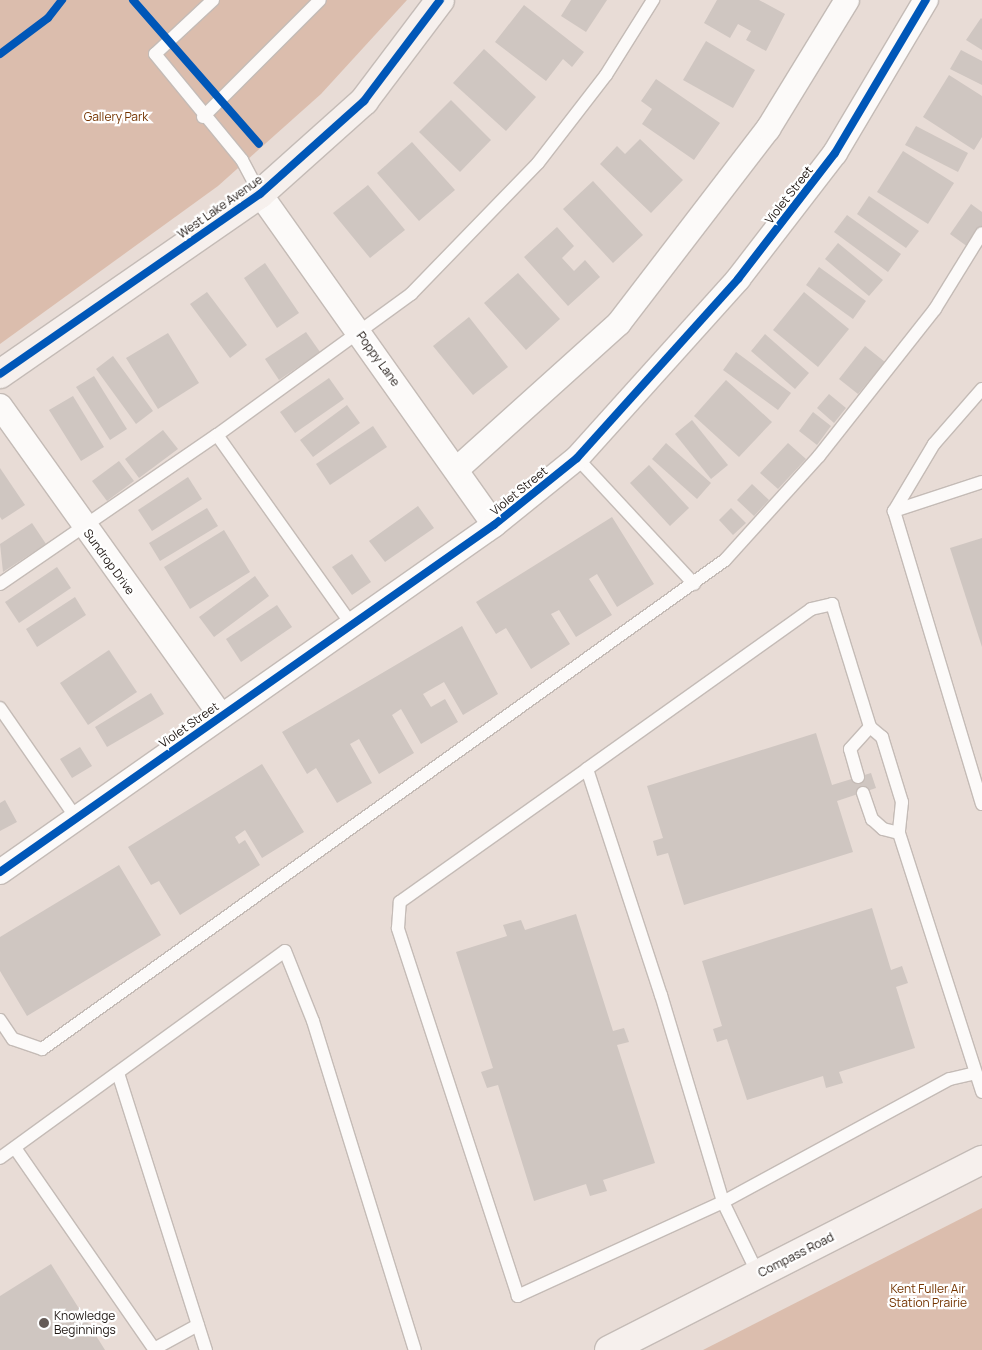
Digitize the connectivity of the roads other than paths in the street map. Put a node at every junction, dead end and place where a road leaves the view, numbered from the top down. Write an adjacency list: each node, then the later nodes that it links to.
1 (213, 0): 7 (lane)
2 (320, 0): 7 (lane)
3 (440, 0): 8 (street, West Lake Avenue)
4 (653, 0): 10 (lane)
5 (847, 0): 16 (street)
6 (926, 0): 15 (street, Violet Street)
7 (204, 116): 8 (lane)
8 (260, 194): 10 (street, Poppy Lane); 11 (street, West Lake Avenue)
9 (982, 233): 22 (lane)
10 (360, 334): 14 (lane); 16 (street, Poppy Lane)
11 (0, 374)
12 (982, 390): 18 (lane)
13 (0, 406): 20 (street, Sundrop Drive)
14 (217, 435): 20 (lane); 23 (lane)
15 (577, 458): 19 (street, Violet Street); 22 (lane)
16 (457, 469): 19 (street, Poppy Lane)
17 (982, 482): 18 (lane)
18 (894, 511): 30 (lane)
19 (494, 525): 23 (street, Violet Street)
20 (84, 527): 21 (lane); 25 (street, Sundrop Drive)
21 (0, 584)
22 (694, 584): 34 (lane)
23 (352, 625): 25 (street, Violet Street)
24 (0, 708): 31 (lane)
25 (221, 716): 31 (street, Violet Street)
26 (870, 727): 27 (lane); 28 (lane); 32 (lane)
27 (586, 769): 41 (lane); 41 (lane)
28 (858, 777)
29 (863, 792): 32 (lane)
30 (982, 804)
31 (77, 819): 33 (street, Violet Street)
32 (898, 833): 36 (lane)
33 (0, 872)
34 (0, 1020)
35 (118, 1073): 38 (lane); 43 (lane); 45 (lane)
36 (975, 1073): 37 (lane); 41 (lane)
37 (982, 1092)
38 (15, 1148): 39 (lane); 43 (lane)
39 (0, 1158)
40 (982, 1160): 42 (street, Compass Road)
41 (723, 1202): 42 (lane)
42 (758, 1274): 46 (street, Compass Road)
43 (198, 1324): 44 (lane)
44 (206, 1350)
45 (415, 1350)
46 (609, 1350)

